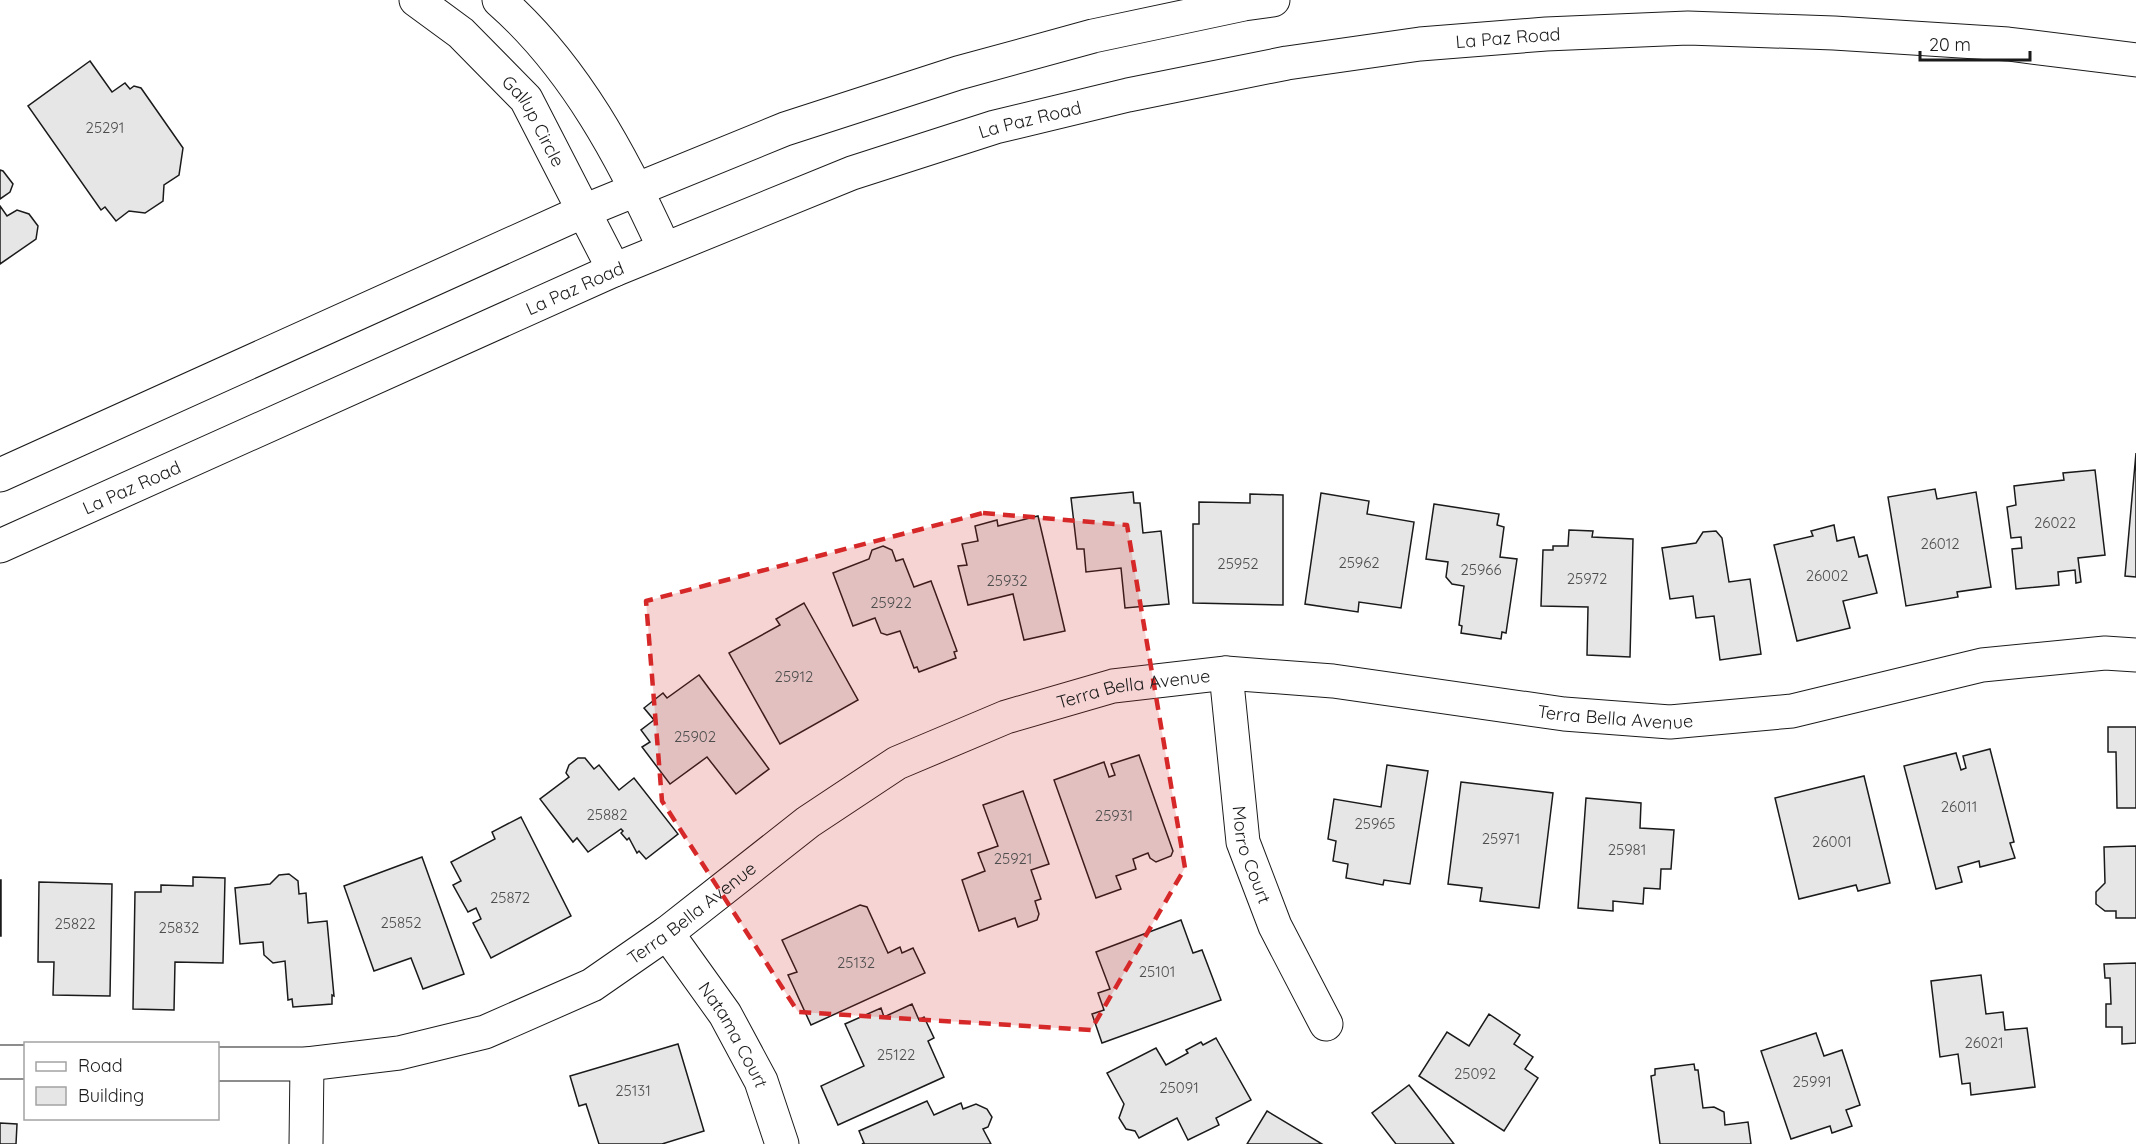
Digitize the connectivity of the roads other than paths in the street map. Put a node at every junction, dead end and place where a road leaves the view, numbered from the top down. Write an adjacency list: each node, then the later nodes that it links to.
1 (416, 0): 6 (main road, Gallup Circle)
2 (499, 0): 5 (main road)
3 (1273, 0): 5 (main road)
4 (2136, 60): 7 (main road, La Paz Road)
5 (637, 189): 6 (main road); 7 (main road)
6 (584, 211): 8 (main road, Gallup Circle); 9 (main road)
7 (664, 248): 8 (main road, La Paz Road)
8 (614, 270): 10 (main road, La Paz Road)
9 (0, 475)
10 (0, 546)
11 (2136, 655): 12 (main road, Terra Bella Avenue)
12 (1226, 673): 13 (main road, Terra Bella Avenue); 14 (main road, Morro Court)
13 (667, 933): 18 (main road, Terra Bella Avenue); 20 (main road, Natama Court)
14 (1326, 1024)
15 (0, 1062): 16 (main road)
16 (24, 1062)
17 (219, 1064): 18 (main road, Terra Bella Avenue)
18 (307, 1064): 19 (main road)
19 (306, 1144)
20 (782, 1144)

